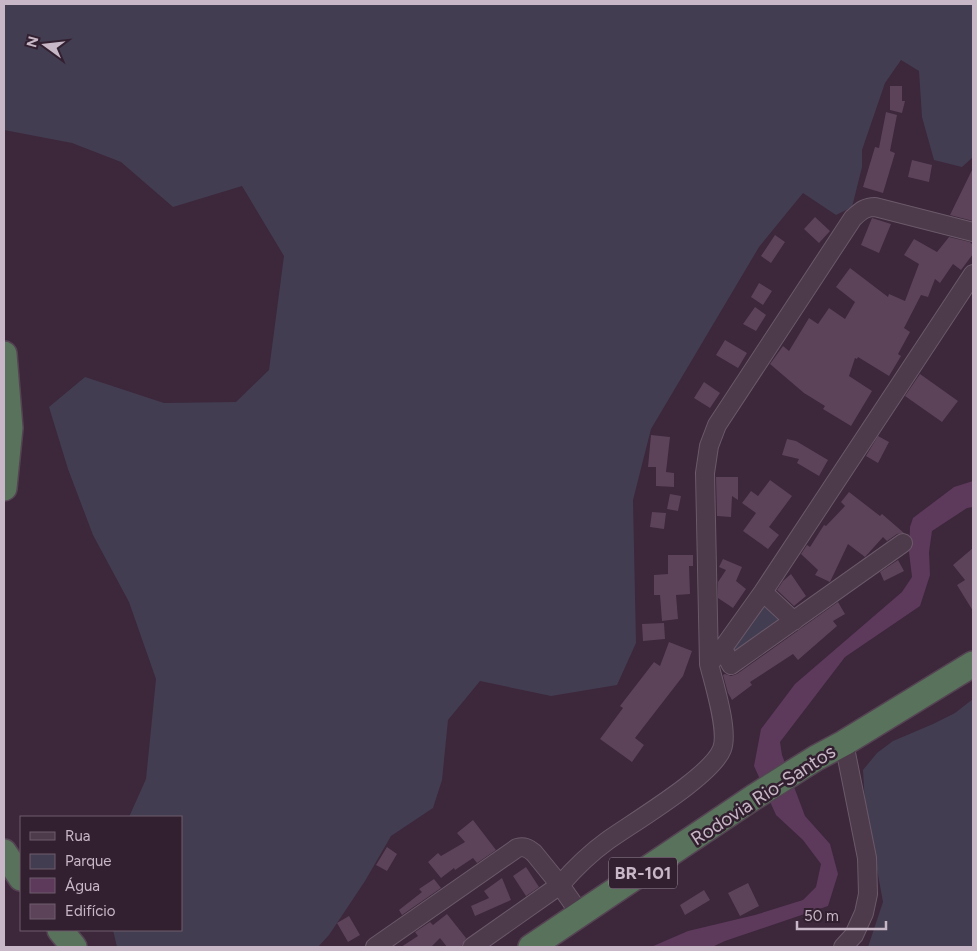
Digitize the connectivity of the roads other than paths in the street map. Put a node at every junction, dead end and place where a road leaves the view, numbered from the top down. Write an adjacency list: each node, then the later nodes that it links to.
1 (973, 232): 9 (street)
2 (973, 274): 6 (street)
3 (4, 354): 4 (highway)
4 (4, 488)
5 (903, 543): 7 (street)
6 (763, 592): 7 (street); 8 (street)
7 (794, 621): 8 (street)
8 (723, 648): 9 (street)
9 (709, 664): 14 (street)
10 (973, 664): 11 (highway, Rodovia Rio-Santos / BR-101)
11 (844, 743): 15 (highway, Rodovia Rio-Santos / BR-101); 21 (street)
12 (4, 852): 13 (highway)
13 (20, 876)
14 (560, 885): 15 (street); 18 (street); 19 (street)
15 (581, 915): 20 (highway, Rodovia Rio-Santos / BR-101)
16 (61, 931): 17 (highway)
17 (74, 947)
18 (375, 947)
19 (472, 947)
20 (531, 947)
21 (843, 947)

